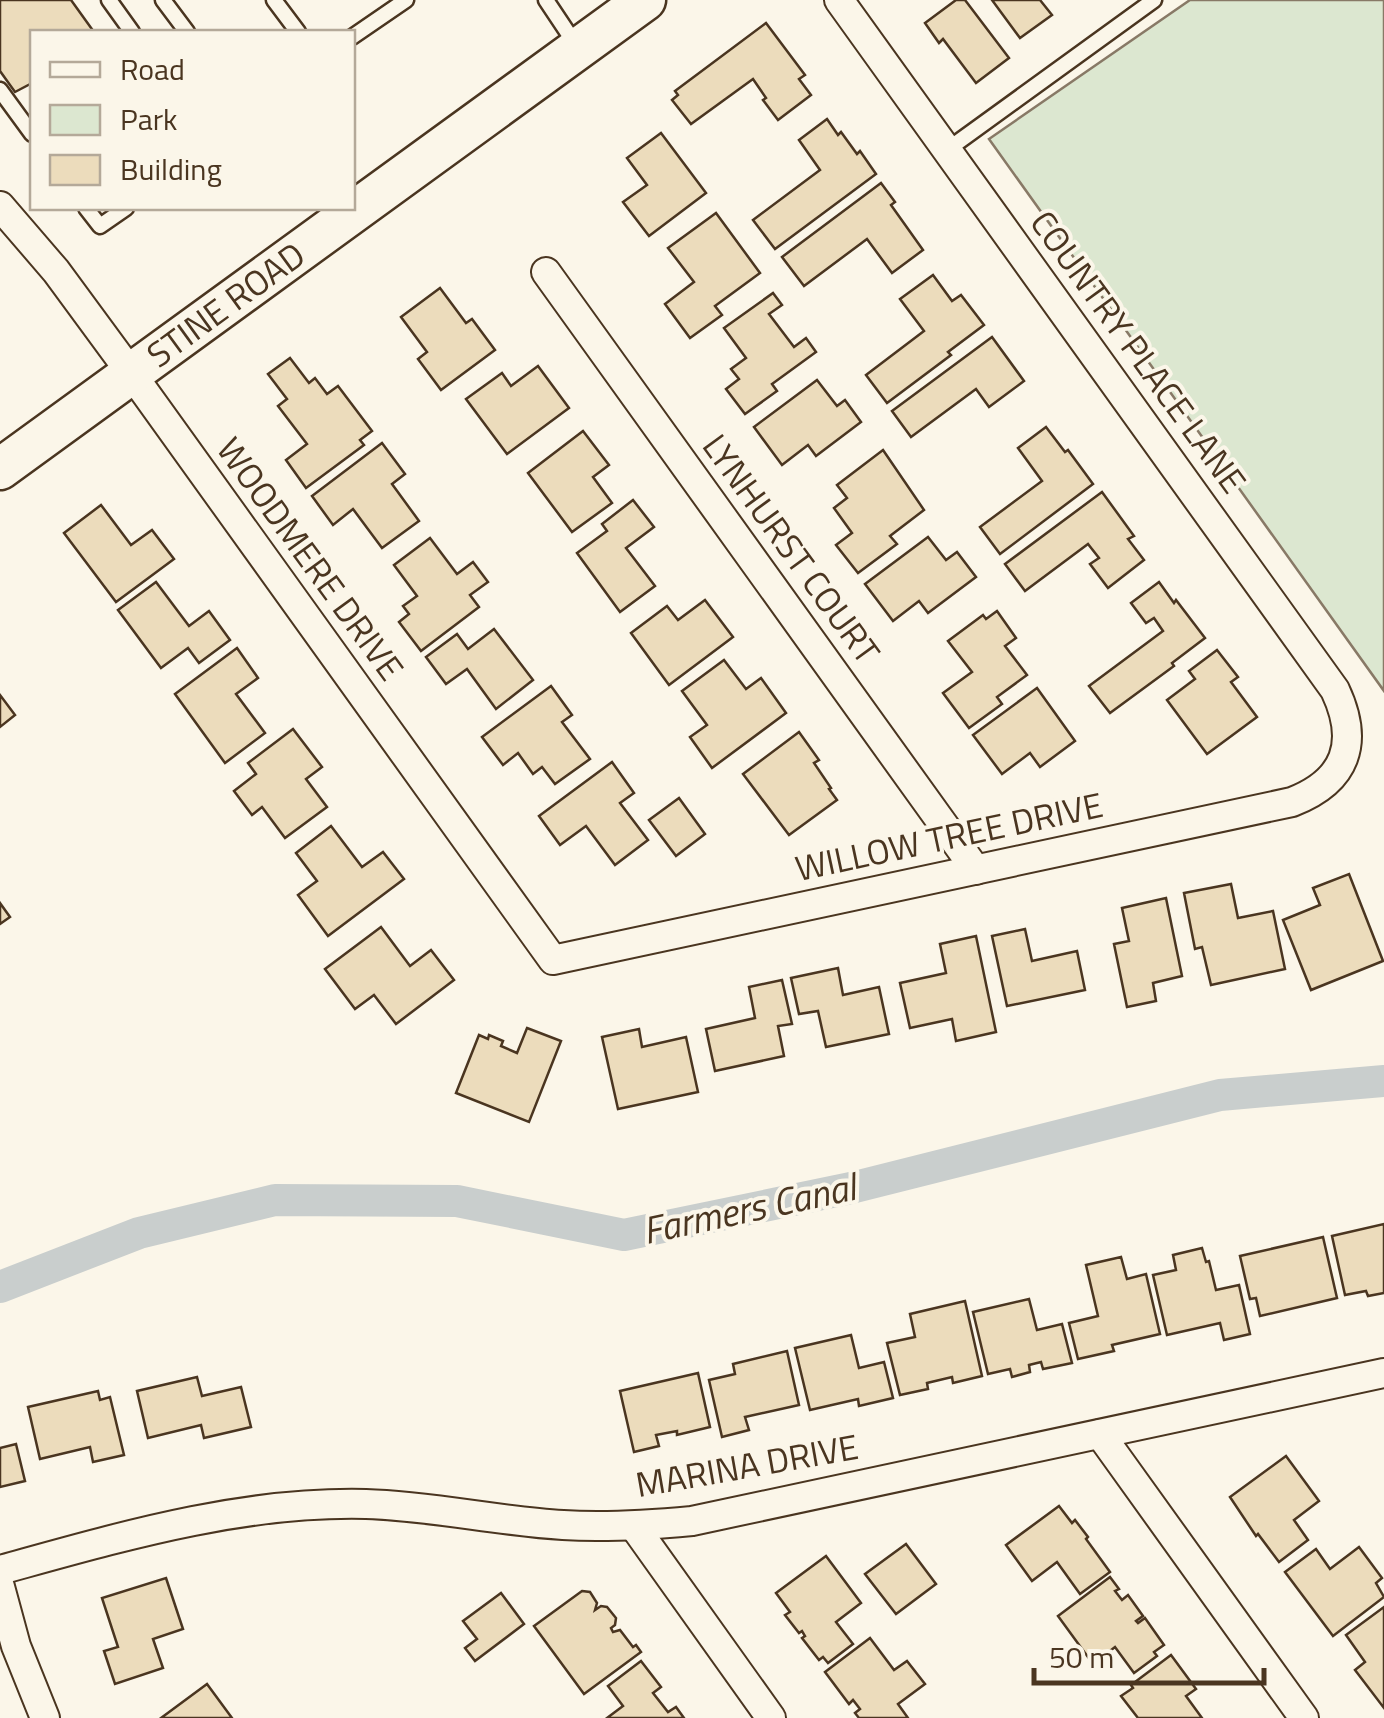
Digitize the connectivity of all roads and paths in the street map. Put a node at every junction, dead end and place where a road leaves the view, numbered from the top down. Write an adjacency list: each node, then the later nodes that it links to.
1 (109, 0): 9 (lane)
2 (164, 0): 10 (lane)
3 (274, 0): 11 (lane)
4 (406, 0): 12 (lane)
5 (546, 0): 13 (lane)
6 (645, 0): 13 (main road, STINE ROAD)
7 (840, 0): 16 (street, COUNTRY PLACE LANE)
8 (1154, 0): 16 (lane)
9 (131, 30)
10 (186, 30)
11 (296, 30)
12 (355, 35)
13 (578, 48): 17 (main road, STINE ROAD)
14 (0, 90): 15 (lane)
15 (30, 131)
16 (947, 150): 25 (street, COUNTRY PLACE LANE)
17 (355, 204)
18 (0, 206): 23 (street, WOODMERE DRIVE)
19 (88, 210): 20 (lane)
20 (123, 210)
21 (347, 210): 23 (main road, STINE ROAD)
22 (546, 272): 26 (street, LYNHURST COURT)
23 (131, 374): 24 (main road, STINE ROAD); 27 (street, WOODMERE DRIVE)
24 (0, 469)
25 (1344, 758): 26 (street, WILLOW TREE DRIVE)
26 (976, 870): 27 (street, WILLOW TREE DRIVE)
27 (552, 960)
28 (1384, 1373): 29 (street, MARINA DRIVE)
29 (1100, 1434): 30 (street, MARINA DRIVE); 35 (street)
30 (634, 1526): 31 (street, MARINA DRIVE); 34 (street)
31 (0, 1570)
32 (0, 1587): 33 (street)
33 (45, 1718)
34 (771, 1718)
35 (1304, 1718)

